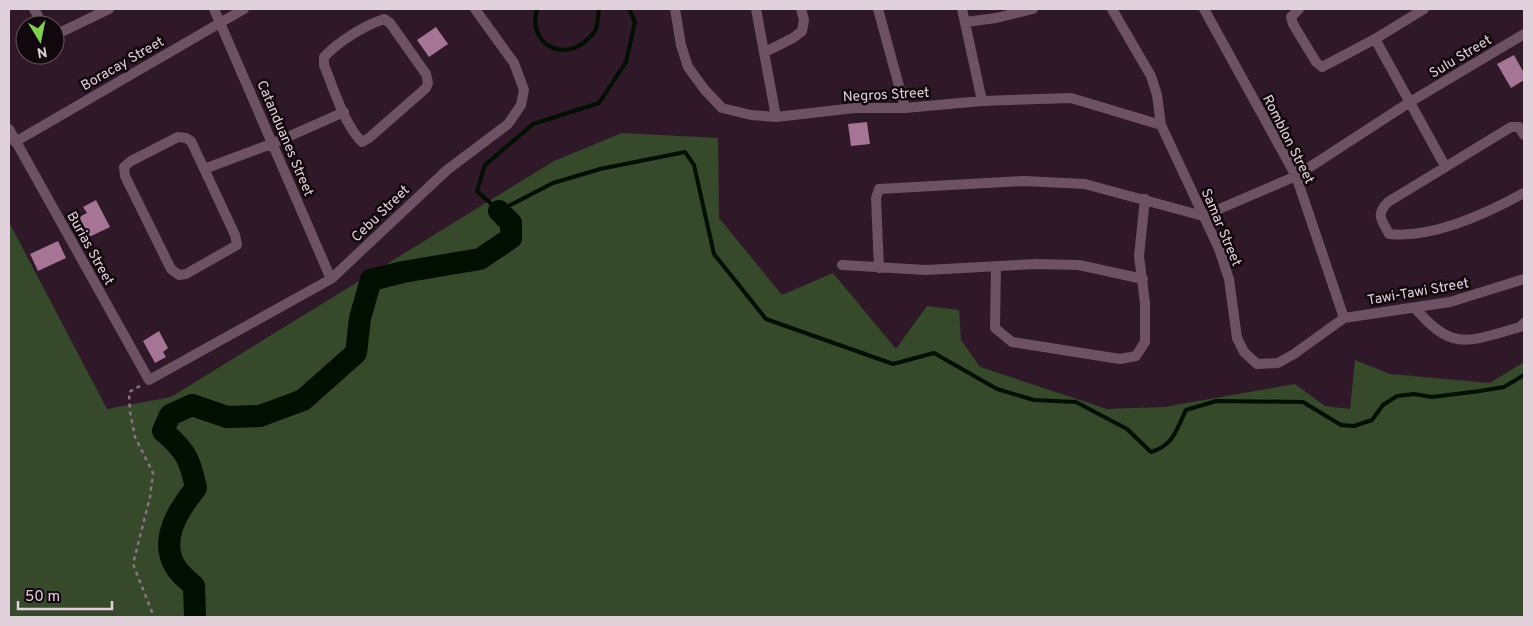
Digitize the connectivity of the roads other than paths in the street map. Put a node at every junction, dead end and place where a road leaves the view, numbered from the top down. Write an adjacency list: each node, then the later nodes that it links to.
1 (109, 9): 17 (street)
2 (214, 9): 15 (street, Catanduanes Street)
3 (244, 9): 15 (street, Boracay Street)
4 (475, 9): 40 (street, Cebu Street)
5 (675, 9): 25 (street, Negros Street)
6 (756, 9): 20 (street)
7 (801, 9): 20 (street)
8 (878, 9): 23 (street)
9 (962, 9): 16 (street)
10 (1112, 9): 26 (street, Samar Street)
11 (1204, 9): 33 (street, Romblon Street)
12 (1299, 9): 19 (street)
13 (1424, 9): 19 (street)
14 (1029, 10): 16 (street)
15 (220, 22): 29 (street, Boracay Street); 30 (street, Catanduanes Street)
16 (966, 22): 21 (street)
17 (65, 30)
18 (1524, 34): 22 (street, Sulu Street)
19 (1375, 39): 22 (street)
20 (765, 52): 25 (street)
21 (982, 101): 23 (street, Negros Street); 26 (street, Negros Street)
22 (1410, 102): 31 (street); 33 (street, Sulu Street)
23 (905, 108): 25 (street, Negros Street)
24 (344, 112): 24 (street); 30 (street)
25 (776, 117)
26 (1161, 125): 36 (street, Samar Street)
27 (9, 129): 29 (street, Burias Street)
28 (1524, 135): 31 (street)
29 (15, 142): 46 (street, Burias Street)
30 (274, 143): 32 (street); 40 (street, Catanduanes Street)
31 (1445, 166): 34 (street)
32 (204, 169): 32 (street)
33 (1296, 176): 36 (street, Sulu Street); 44 (street, Romblon Street)
34 (1524, 193)
35 (1145, 199): 36 (street); 39 (street); 41 (street)
36 (1203, 216): 44 (street, Samar Street)
37 (842, 264): 39 (street)
38 (996, 266): 39 (street); 41 (street); 41 (street)
39 (879, 268)
40 (331, 279): 46 (street, Cebu Street)
41 (1143, 279)
42 (1524, 279): 43 (street, Tawi-Tawi Street)
43 (1415, 308): 44 (street, Tawi-Tawi Street); 45 (street)
44 (1344, 318)
45 (1524, 323)
46 (149, 380)

